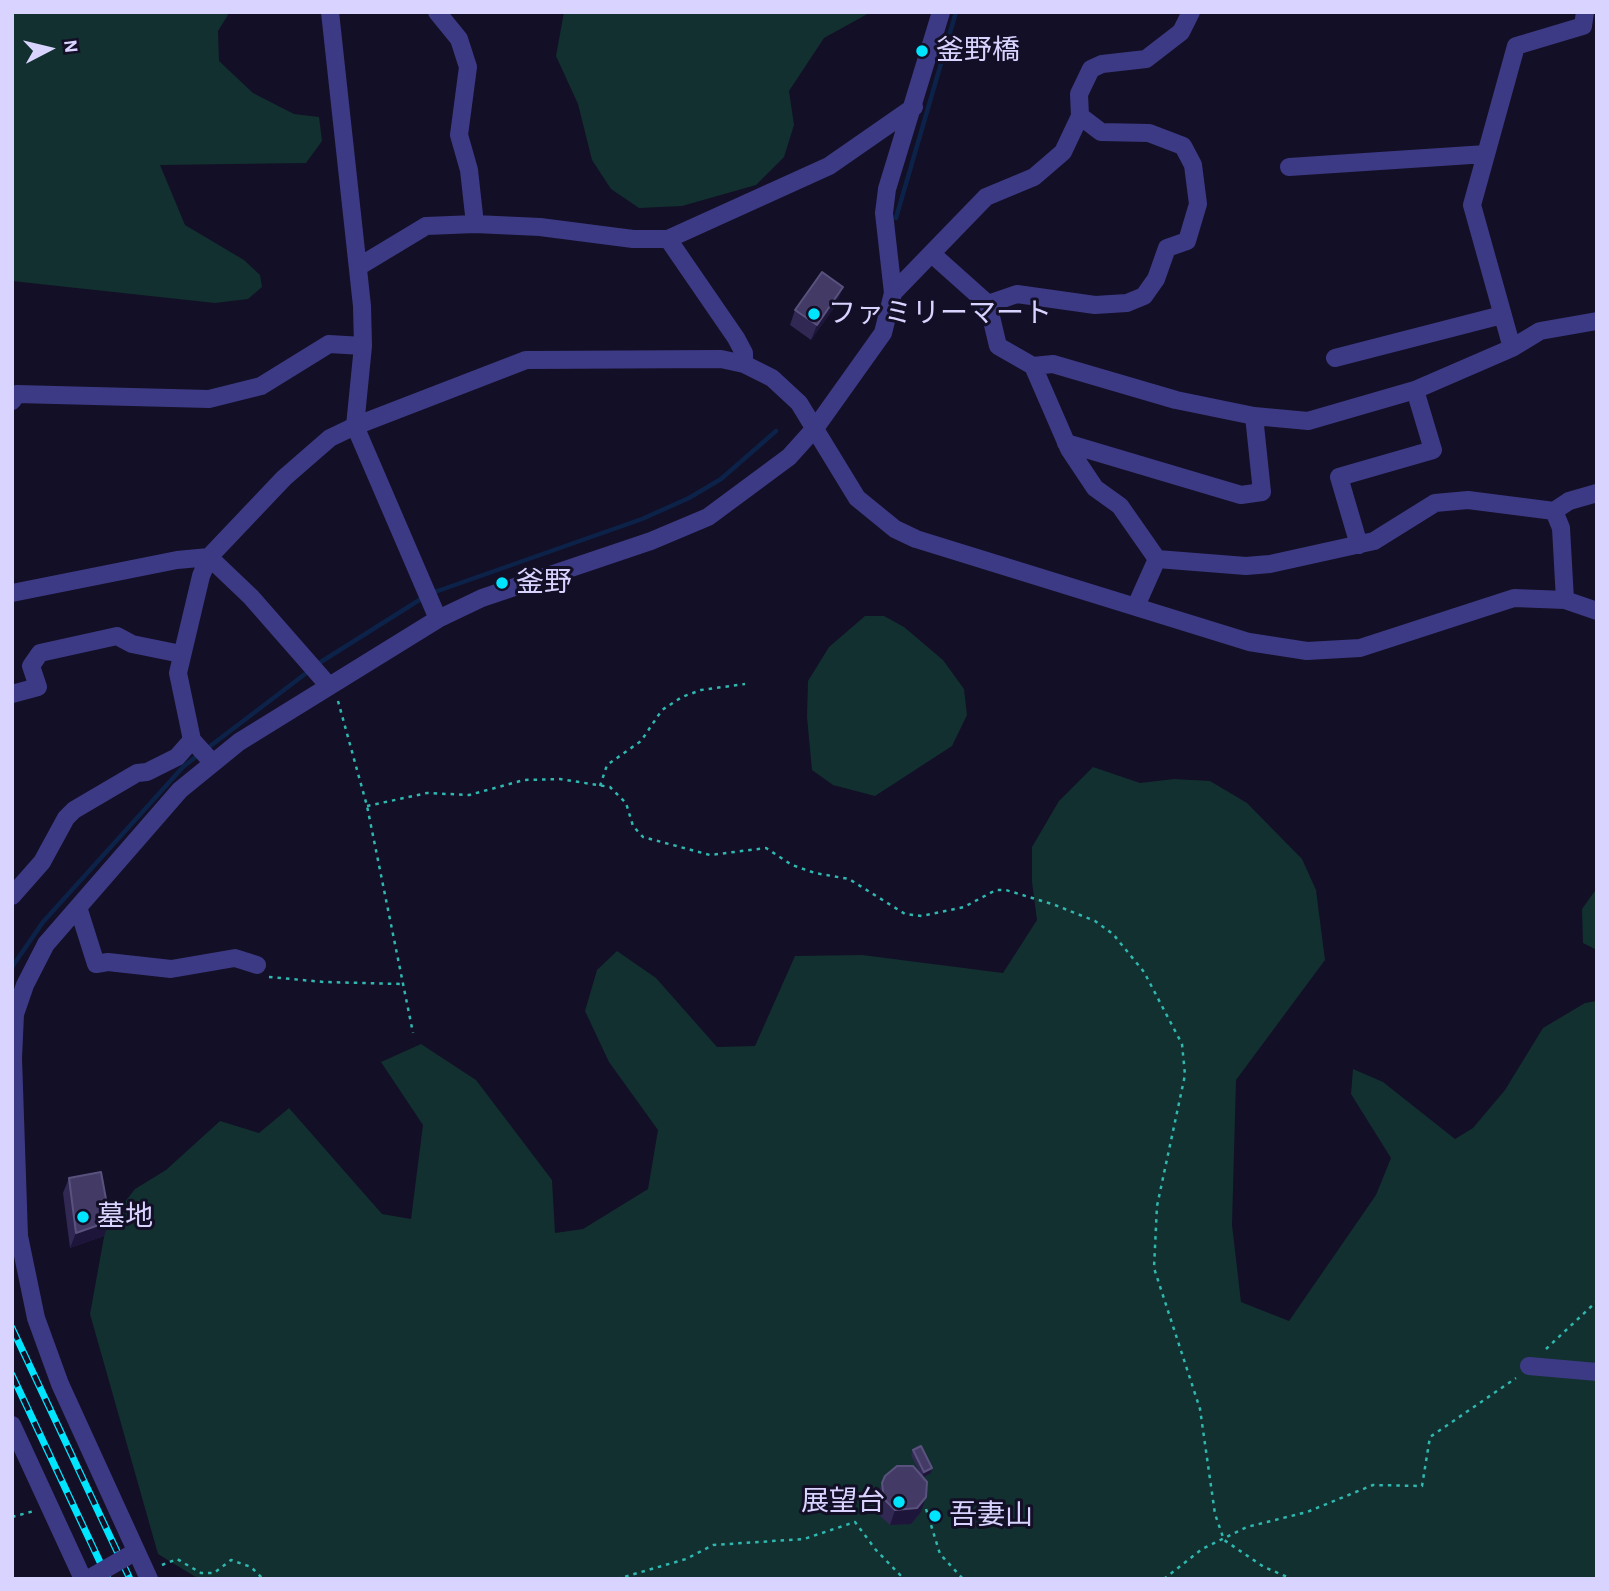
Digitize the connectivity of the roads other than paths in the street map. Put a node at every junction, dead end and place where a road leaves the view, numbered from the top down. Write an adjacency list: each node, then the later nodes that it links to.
1 (330, 12): 13 (street)
2 (437, 12): 10 (street)
3 (941, 12): 6 (street)
4 (1191, 12): 7 (street)
5 (1585, 12): 8 (street)
6 (914, 107): 11 (street); 14 (street)
7 (1080, 116): 12 (street); 15 (street)
8 (1486, 154): 9 (street); 16 (street)
9 (1289, 167)
10 (475, 224): 11 (street); 13 (street)
11 (668, 239): 21 (street)
12 (932, 254): 14 (street); 15 (street)
13 (358, 267): 18 (street)
14 (893, 293): 27 (street)
15 (988, 304): 22 (street)
16 (1502, 315): 19 (street); 20 (street)
17 (1596, 321): 19 (street)
18 (363, 346): 24 (street); 26 (street)
19 (1513, 348): 23 (street)
20 (1335, 358)
21 (744, 364): 26 (street); 27 (street)
22 (1033, 366): 25 (street); 28 (street)
23 (1415, 390): 25 (street); 31 (street)
24 (12, 401)
25 (1255, 416): 28 (street)
26 (355, 426): 32 (street); 38 (street)
27 (816, 427): 36 (street); 38 (street)
28 (1066, 443): 33 (street)
29 (1597, 493): 30 (street)
30 (1554, 511): 31 (street); 35 (street)
31 (1359, 544): 33 (street)
32 (209, 557): 34 (street); 39 (street); 40 (street)
33 (1157, 559): 36 (street)
34 (12, 593)
35 (1565, 600): 36 (street); 37 (street)
36 (1136, 606)
37 (1597, 611)
38 (436, 614): 40 (street)
39 (181, 654): 41 (street); 42 (street)
40 (326, 683): 42 (street)
41 (12, 694)
42 (202, 751): 43 (street); 44 (street)
43 (12, 896)
44 (78, 907): 45 (street); 46 (street)
45 (257, 965)
46 (13, 1013): 51 (street)
47 (1529, 1366): 48 (street)
48 (1597, 1372)
49 (12, 1425): 52 (street)
50 (128, 1556): 52 (street, bridge)
51 (147, 1575)
52 (86, 1579)

